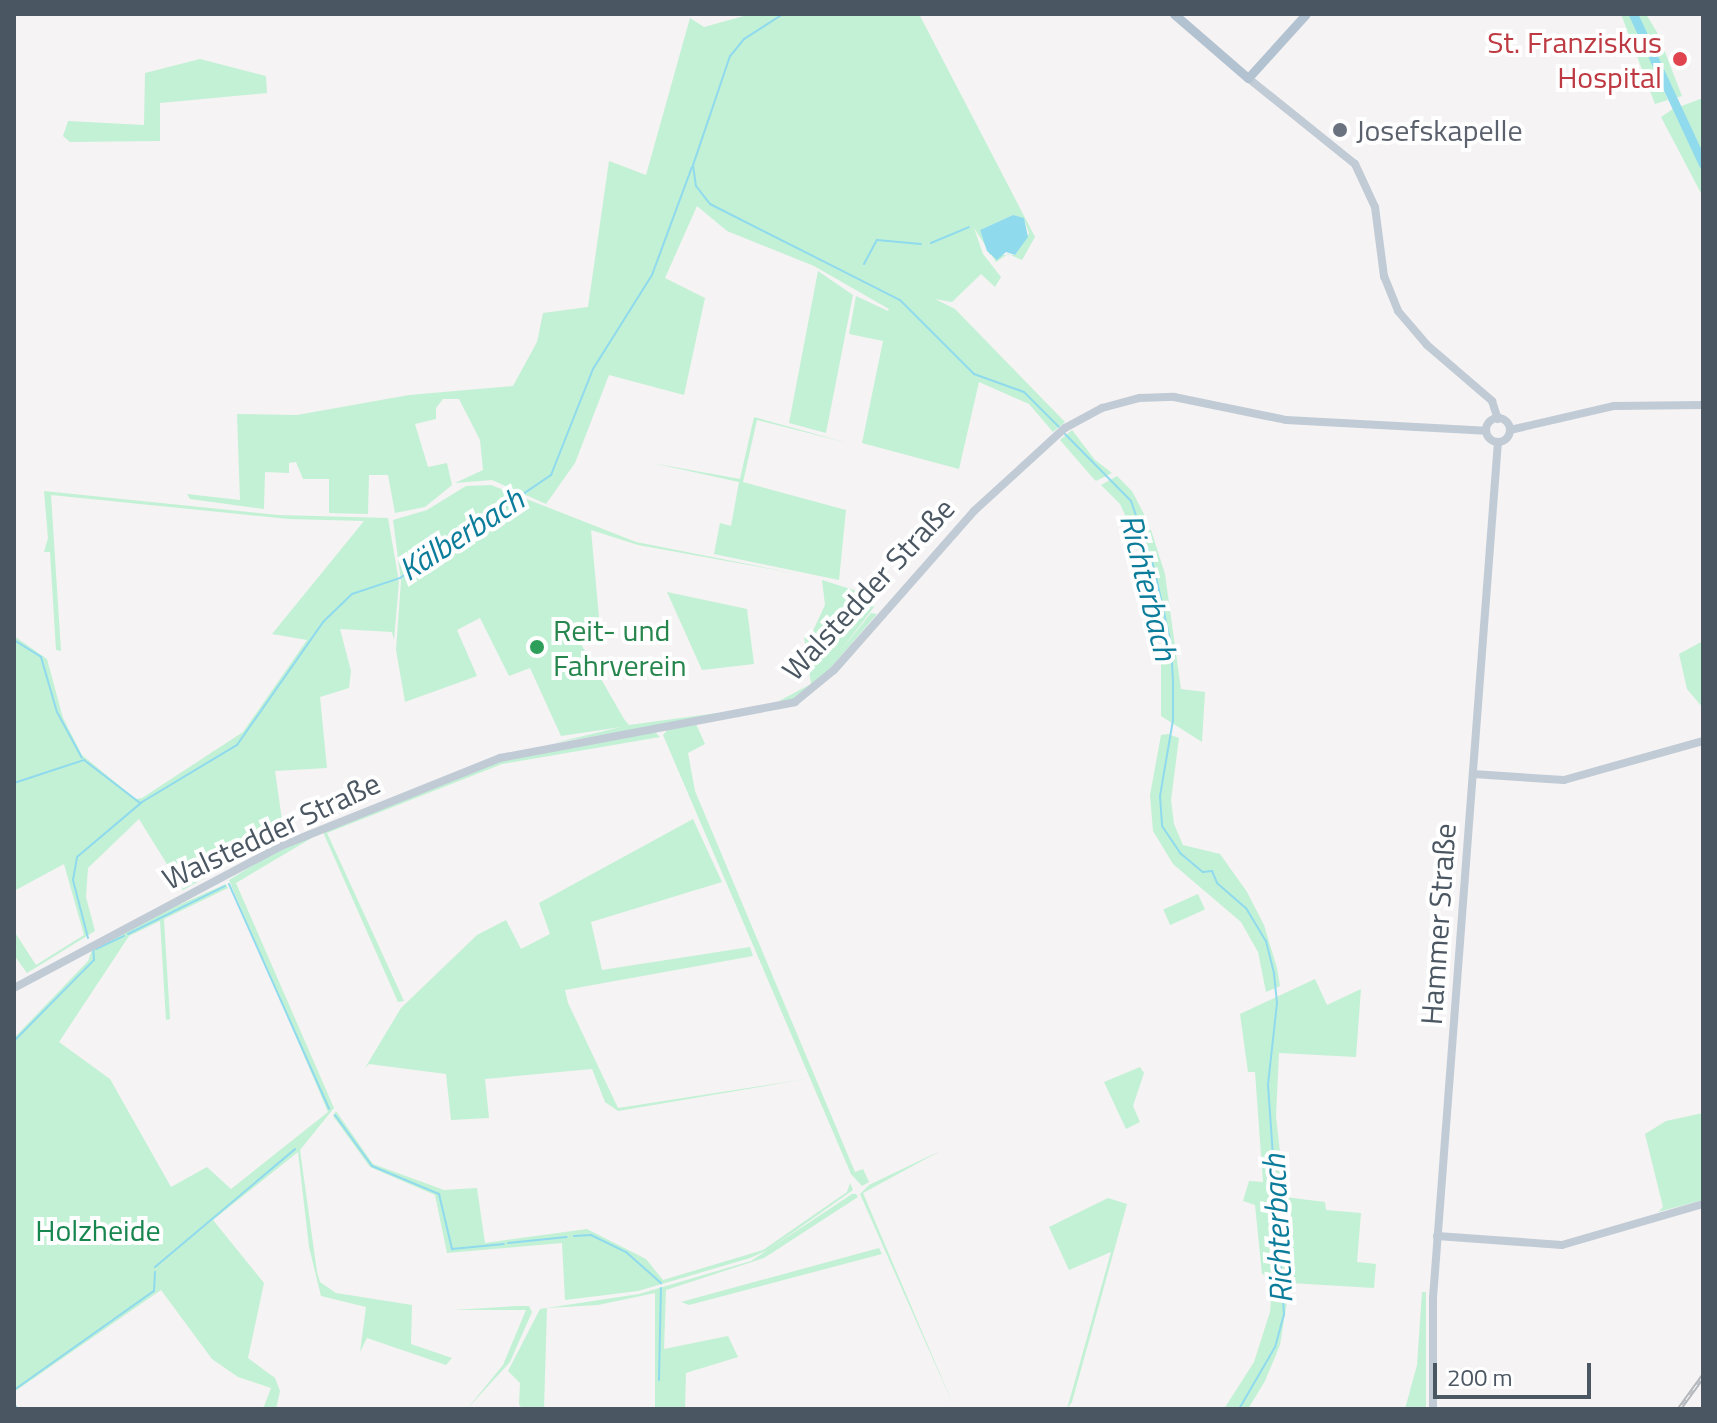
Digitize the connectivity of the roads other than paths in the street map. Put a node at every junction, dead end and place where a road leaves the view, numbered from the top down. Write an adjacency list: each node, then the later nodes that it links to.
1 (1174, 14): 3 (main road)
2 (1306, 14): 3 (main road)
3 (1248, 78): 5 (main road)
4 (1703, 405): 6 (main road)
5 (1498, 419): 6 (main road); 7 (main road)
6 (1510, 430): 8 (main road)
7 (1486, 431): 8 (main road); 11 (main road, Walstedder Straße)
8 (1498, 442): 10 (main road, Hammer Straße)
9 (1703, 741): 10 (main road)
10 (1473, 774): 13 (main road, Hammer Straße)
11 (14, 988)
12 (1703, 1204): 13 (main road)
13 (1437, 1236): 14 (main road, Hammer Straße)
14 (1433, 1409)

